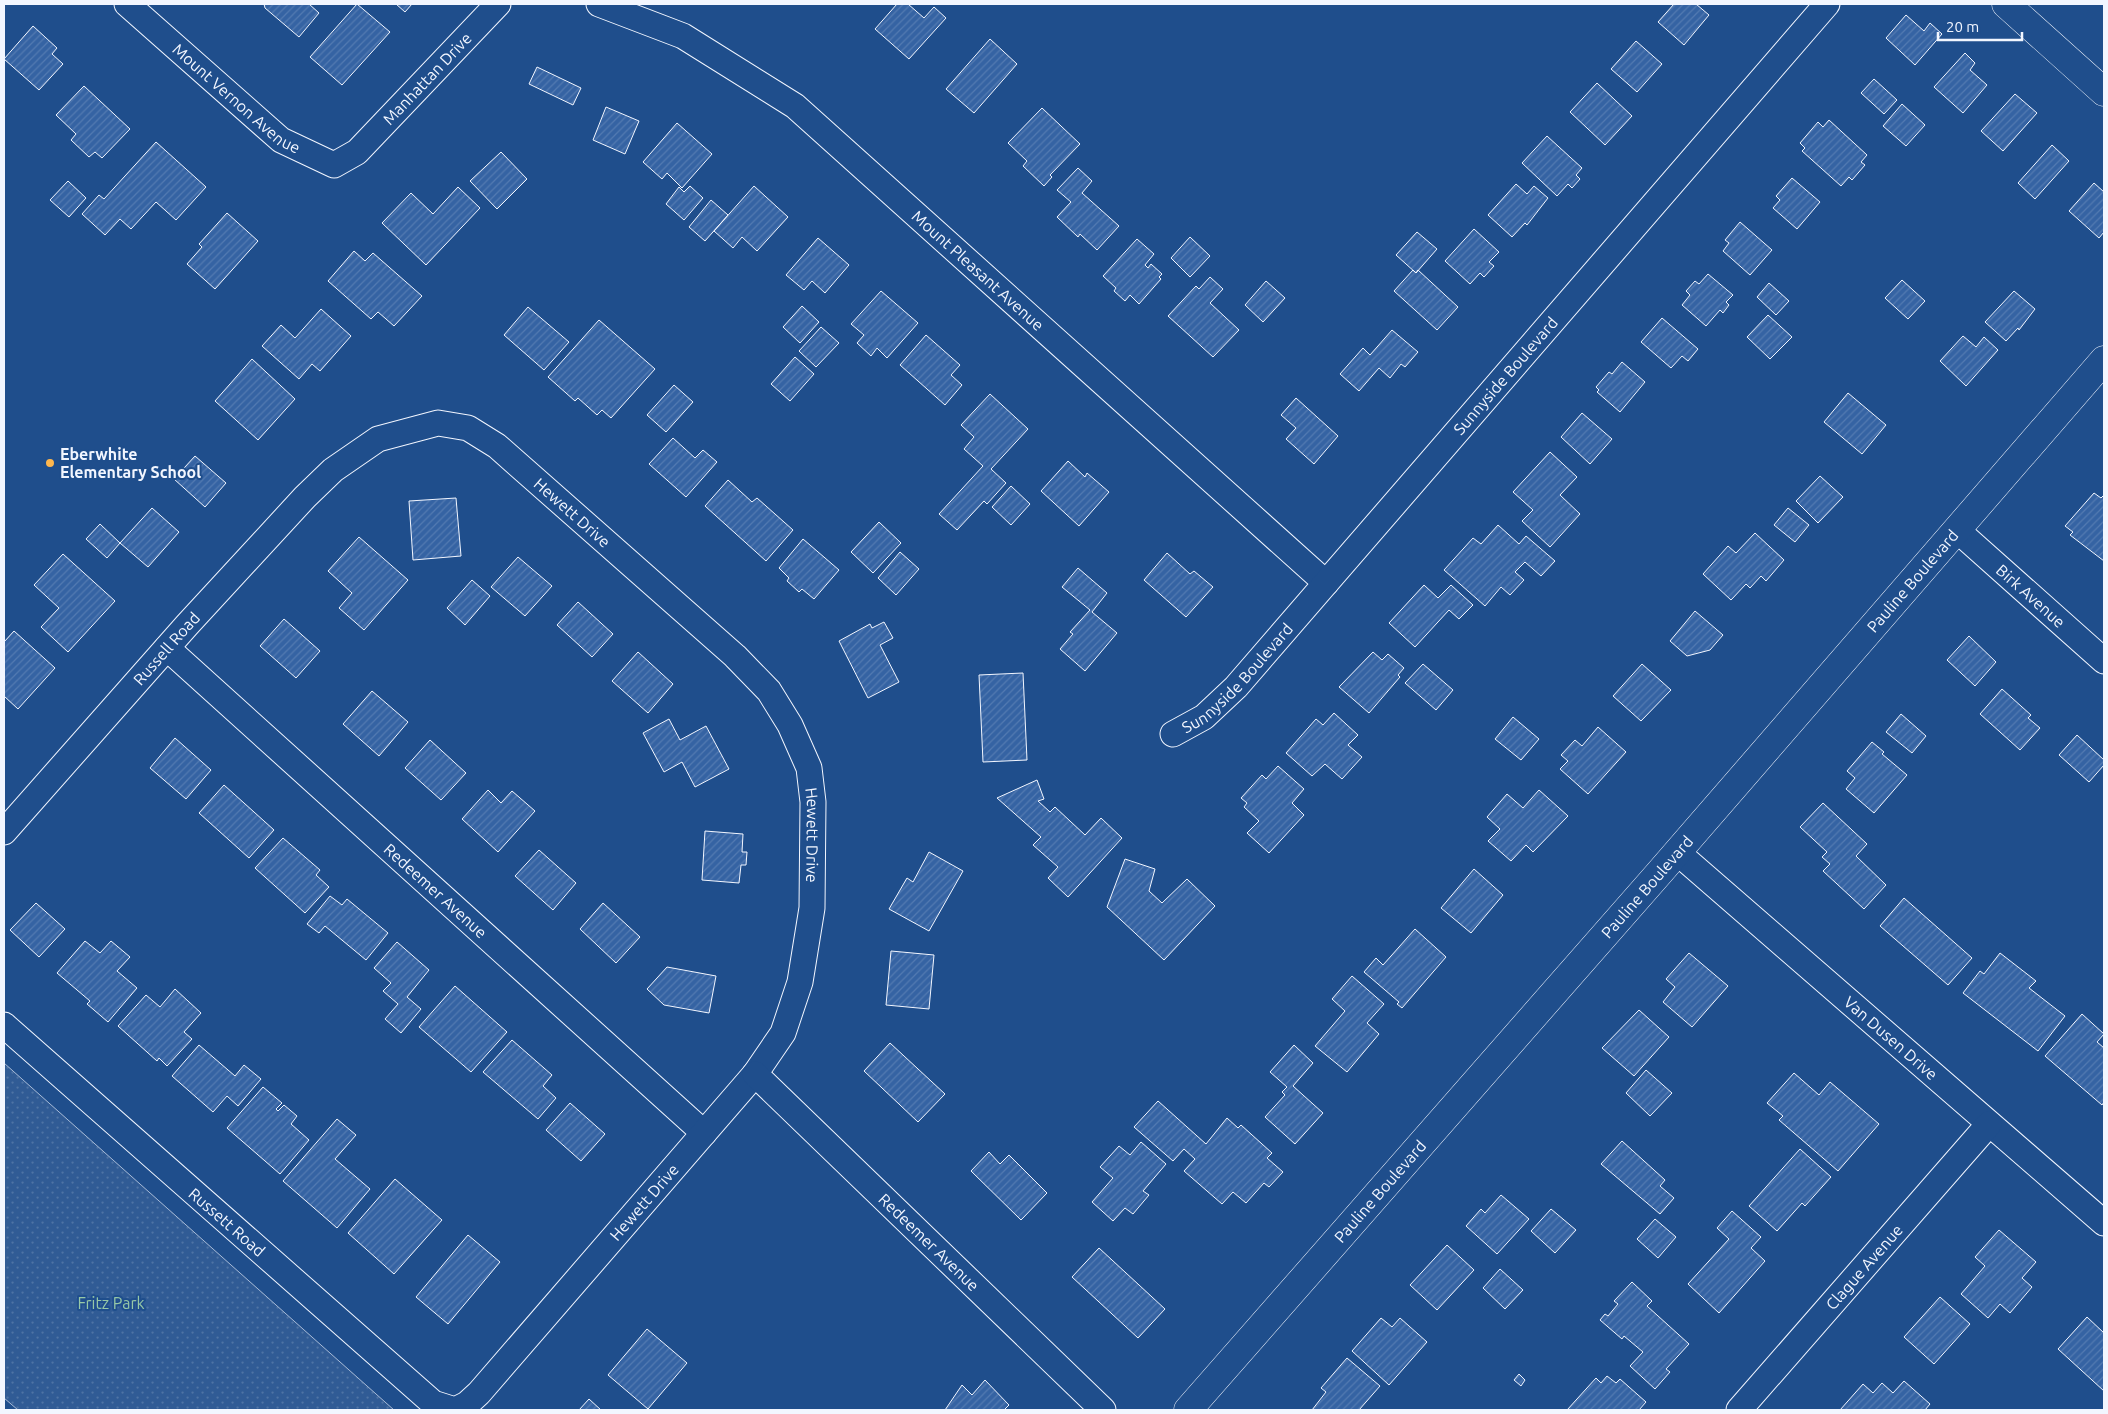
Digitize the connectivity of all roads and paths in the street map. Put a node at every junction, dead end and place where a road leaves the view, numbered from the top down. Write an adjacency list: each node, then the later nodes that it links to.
1 (127, 4): 7 (street, Mount Vernon Avenue)
2 (498, 4): 7 (street, Manhattan Drive)
3 (599, 4): 11 (street, Mount Pleasant Avenue)
4 (1828, 4): 11 (street, Sunnyside Boulevard)
5 (2006, 4): 6 (street)
6 (2104, 92)
7 (357, 152)
8 (2104, 360): 10 (street, Pauline Boulevard)
9 (333, 470): 12 (street, Russell Road); 18 (street, Hewett Drive)
10 (1957, 530): 13 (street, Birk Avenue); 16 (street, Pauline Boulevard)
11 (1326, 583): 14 (street, Sunnyside Boulevard)
12 (167, 648): 15 (street, Russell Road); 20 (street, Redeemer Avenue)
13 (2104, 661)
14 (1173, 734)
15 (4, 832)
16 (1678, 853): 19 (street, Van Dusen Drive); 24 (street, Pauline Boulevard)
17 (4, 1025): 22 (street, Russett Road)
18 (755, 1074): 20 (street, Hewett Drive); 23 (street, Redeemer Avenue)
19 (1989, 1124): 21 (street, Van Dusen Drive); 25 (street, Clague Avenue)
20 (704, 1133): 22 (street, Hewett Drive)
21 (2104, 1223)
22 (455, 1410)
23 (1103, 1410)
24 (1188, 1410)
25 (1739, 1410)

